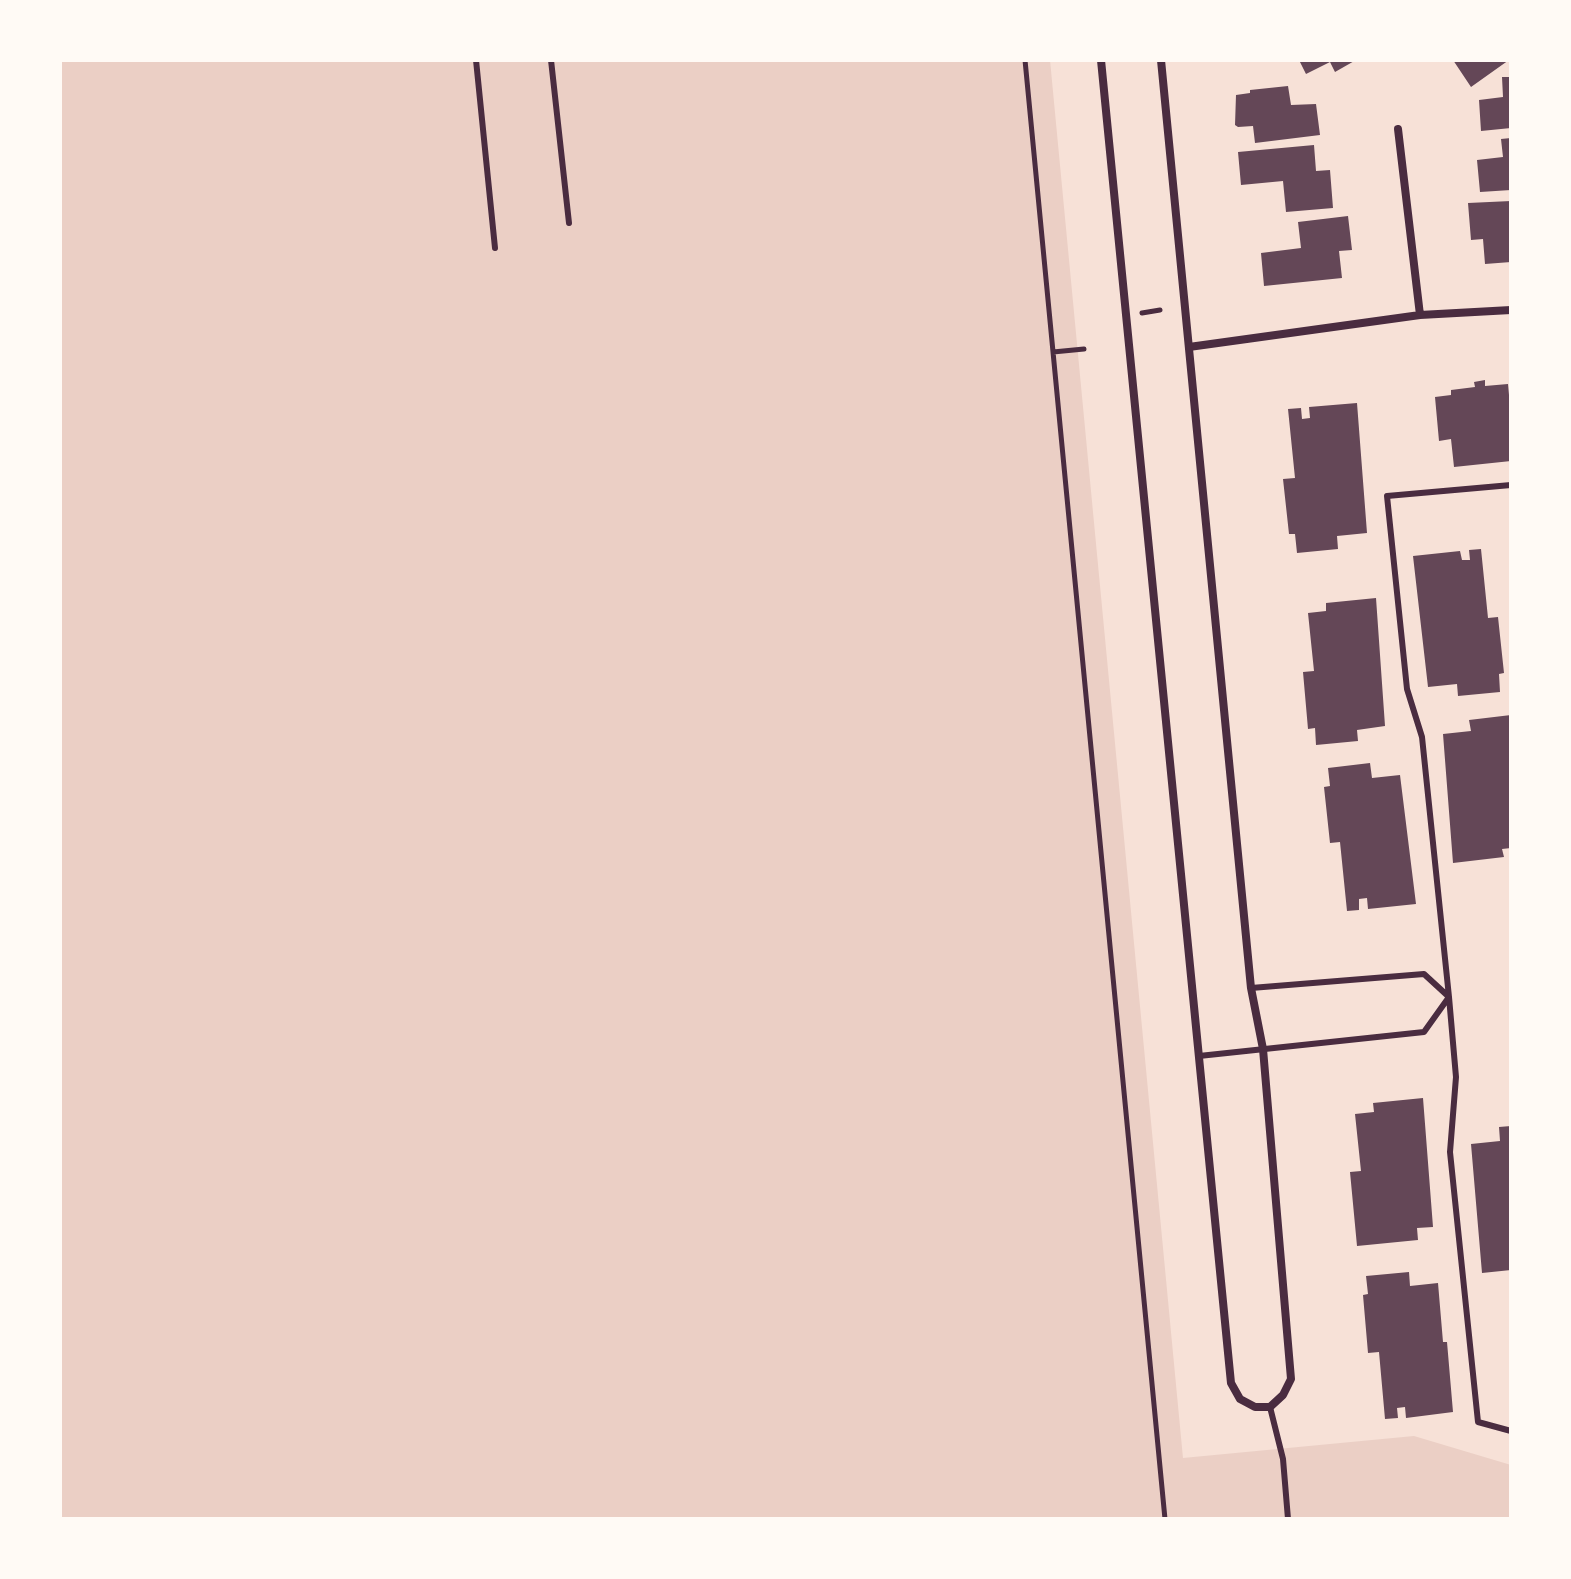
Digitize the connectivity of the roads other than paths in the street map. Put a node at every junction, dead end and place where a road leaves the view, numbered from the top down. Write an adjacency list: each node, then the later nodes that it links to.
1 (476, 60): 7 (lane)
2 (551, 60): 6 (lane)
3 (1101, 60): 15 (street)
4 (1161, 60): 10 (street)
5 (1398, 129): 9 (street)
6 (569, 223)
7 (495, 248)
8 (1511, 310): 9 (street)
9 (1420, 315): 10 (street)
10 (1189, 347): 12 (street)
11 (1511, 485): 13 (lane)
12 (1251, 988): 13 (lane); 14 (street)
13 (1449, 997): 14 (lane); 17 (lane)
14 (1263, 1049): 15 (lane); 16 (street)
15 (1199, 1056): 16 (street)
16 (1270, 1407): 18 (lane)
17 (1511, 1431)
18 (1288, 1519)

